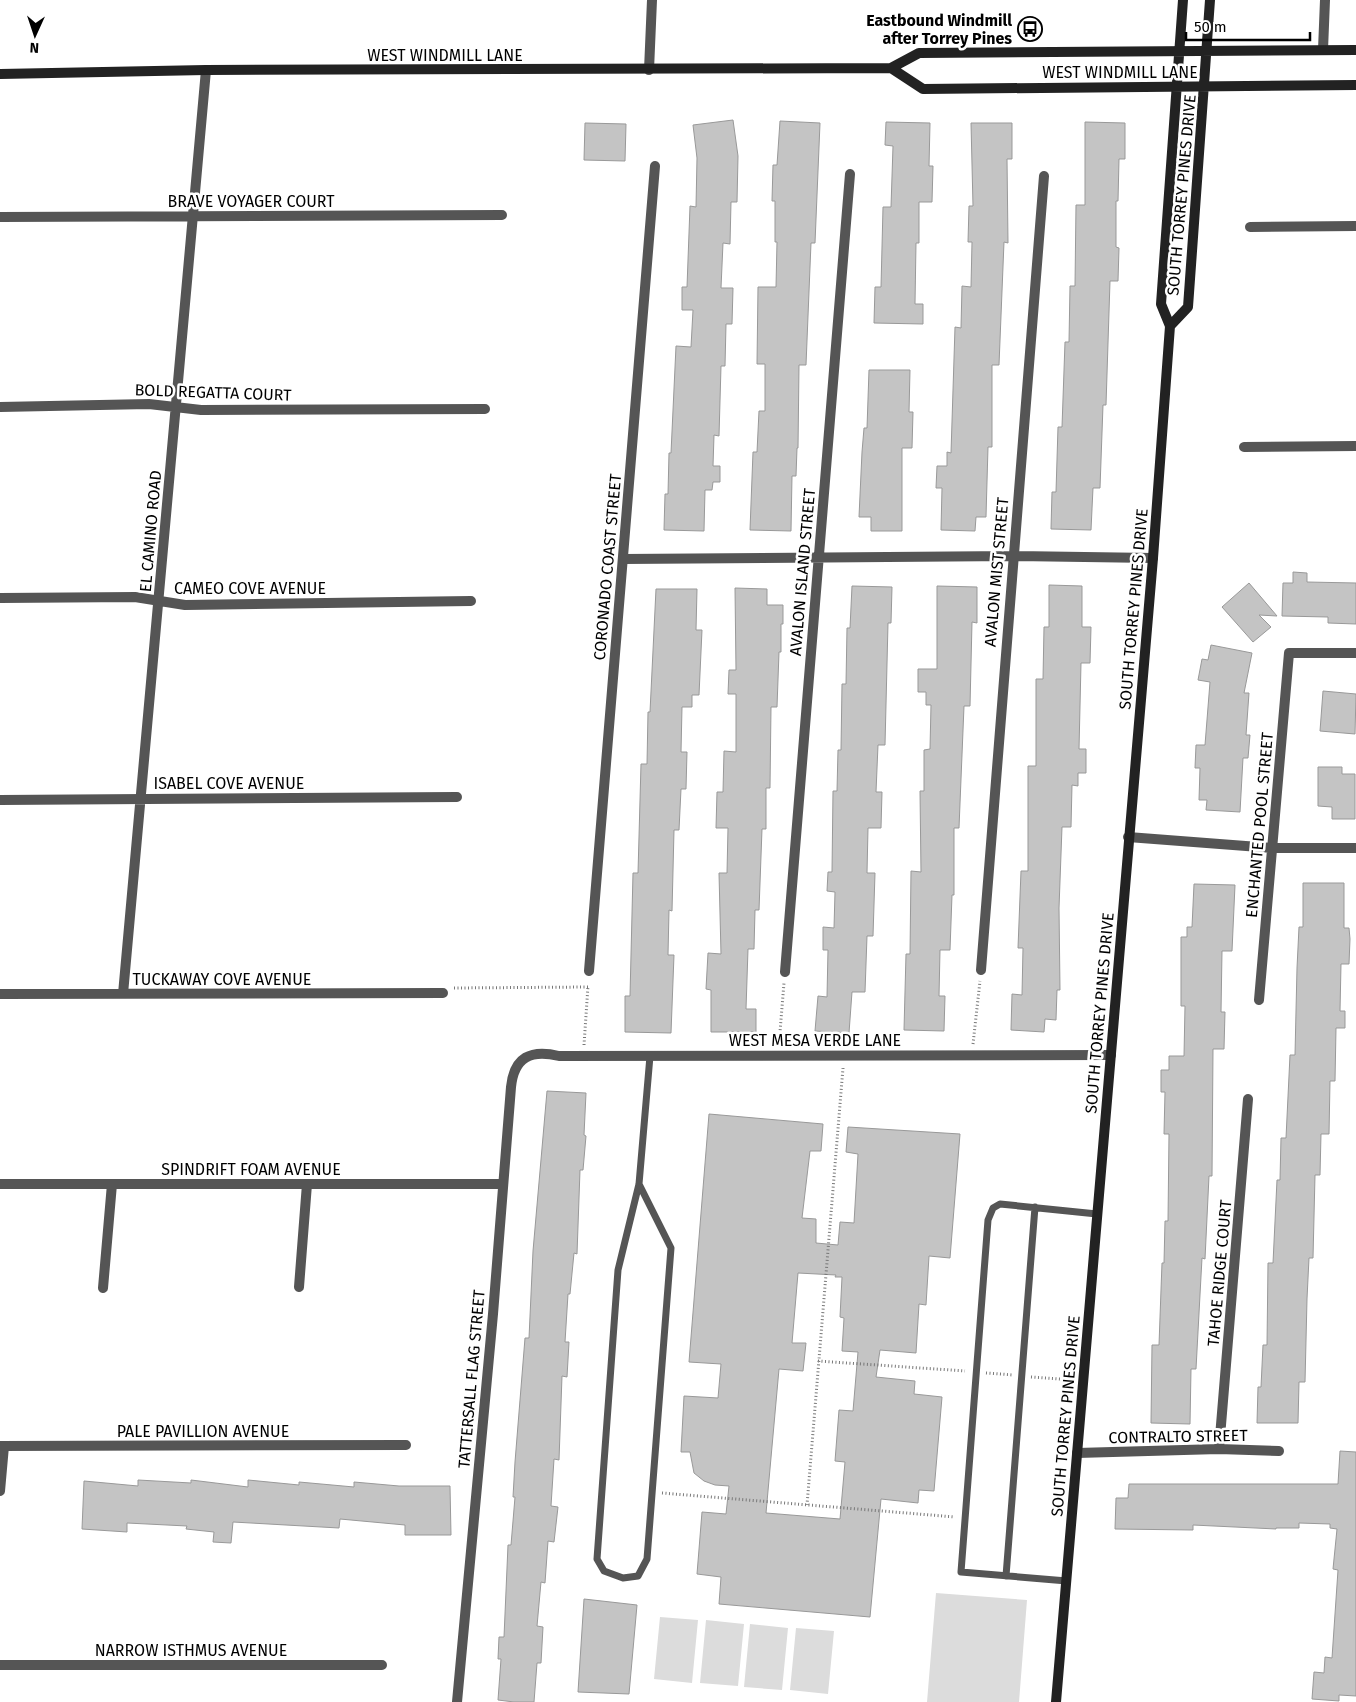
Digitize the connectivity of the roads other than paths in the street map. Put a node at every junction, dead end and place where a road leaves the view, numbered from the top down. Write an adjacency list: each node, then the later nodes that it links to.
1 (652, 0): 11 (street)
2 (1183, 0): 8 (street, SOUTH TORREY PINES DRIVE)
3 (1210, 0): 5 (street, SOUTH TORREY PINES DRIVE)
4 (1325, 0): 6 (street)
5 (1207, 50): 6 (street, WEST WINDMILL LANE); 8 (street, WEST WINDMILL LANE); 14 (street, SOUTH TORREY PINES DRIVE)
6 (1323, 50): 7 (street, WEST WINDMILL LANE)
7 (1356, 50)
8 (1180, 51): 9 (street, WEST WINDMILL LANE); 15 (street, SOUTH TORREY PINES DRIVE)
9 (891, 68): 11 (street, WEST WINDMILL LANE); 15 (street, WEST WINDMILL LANE)
10 (206, 70): 11 (street, WEST WINDMILL LANE); 12 (street, WEST WINDMILL LANE); 20 (street, EL CAMINO ROAD)
11 (649, 70)
12 (0, 74)
13 (1356, 85): 14 (street, WEST WINDMILL LANE)
14 (1205, 86): 15 (street, WEST WINDMILL LANE); 24 (street, SOUTH TORREY PINES DRIVE)
15 (1178, 87): 24 (street, SOUTH TORREY PINES DRIVE)
16 (655, 166): 33 (street, CORONADO COAST STREET)
17 (850, 174): 31 (street, AVALON ISLAND STREET)
18 (1044, 176): 30 (street, AVALON MIST STREET)
19 (502, 215): 20 (street, BRAVE VOYAGER COURT)
20 (193, 216): 21 (street, BRAVE VOYAGER COURT); 26 (street, EL CAMINO ROAD)
21 (0, 217)
22 (1356, 226): 23 (street)
23 (1250, 227)
24 (1170, 326): 32 (street, SOUTH TORREY PINES DRIVE)
25 (0, 406): 26 (street, BOLD REGATTA COURT)
26 (176, 406): 27 (street, BOLD REGATTA COURT); 35 (street, EL CAMINO ROAD)
27 (485, 409)
28 (1356, 446): 29 (street)
29 (1244, 447)
30 (1012, 556): 31 (street); 32 (street); 44 (street, AVALON MIST STREET)
31 (818, 558): 33 (street); 46 (street, AVALON ISLAND STREET)
32 (1152, 558): 41 (street, SOUTH TORREY PINES DRIVE)
33 (623, 559): 45 (street, CORONADO COAST STREET)
34 (0, 598): 35 (street, CAMEO COVE AVENUE)
35 (158, 601): 36 (street, CAMEO COVE AVENUE); 39 (street, EL CAMINO ROAD)
36 (471, 602)
37 (1356, 653): 42 (street, ENCHANTED POOL STREET)
38 (457, 797): 39 (street, ISABEL COVE AVENUE)
39 (141, 798): 40 (street, ISABEL COVE AVENUE); 49 (street, EL CAMINO ROAD)
40 (0, 800)
41 (1128, 837): 42 (street); 51 (street, SOUTH TORREY PINES DRIVE)
42 (1273, 848): 43 (street); 50 (street, ENCHANTED POOL STREET)
43 (1356, 848)
44 (981, 970)
45 (589, 971)
46 (785, 972)
47 (443, 993): 49 (street, TUCKAWAY COVE AVENUE)
48 (0, 994): 49 (street, TUCKAWAY COVE AVENUE)
49 (123, 994)
50 (1259, 1000)
51 (1111, 1055): 52 (street, WEST MESA VERDE LANE); 61 (street, SOUTH TORREY PINES DRIVE)
52 (650, 1056): 53 (street, WEST MESA VERDE LANE); 59 (lane)
53 (521, 1061): 58 (street, TATTERSALL FLAG STREET)
54 (1248, 1099): 66 (street, TAHOE RIDGE COURT)
55 (0, 1184): 56 (street, SPINDRIFT FOAM AVENUE)
56 (112, 1184): 57 (street, SPINDRIFT FOAM AVENUE); 63 (street)
57 (307, 1184): 58 (street, SPINDRIFT FOAM AVENUE); 62 (street)
58 (503, 1184): 74 (street, TATTERSALL FLAG STREET)
59 (639, 1184): 59 (lane)
60 (1035, 1207): 61 (lane); 70 (lane); 70 (lane)
61 (1097, 1214): 68 (street, SOUTH TORREY PINES DRIVE)
62 (299, 1287)
63 (103, 1288)
64 (406, 1445): 65 (street, PALE PAVILLION AVENUE)
65 (2, 1446): 69 (street)
66 (1219, 1449): 67 (street, CONTRALTO STREET); 68 (street, CONTRALTO STREET)
67 (1279, 1451)
68 (1077, 1453): 71 (street, SOUTH TORREY PINES DRIVE)
69 (0, 1491)
70 (1006, 1576): 71 (lane)
71 (1067, 1581): 75 (street, SOUTH TORREY PINES DRIVE)
72 (0, 1665): 73 (street, NARROW ISTHMUS AVENUE)
73 (382, 1665)
74 (457, 1702)
75 (1056, 1702)

